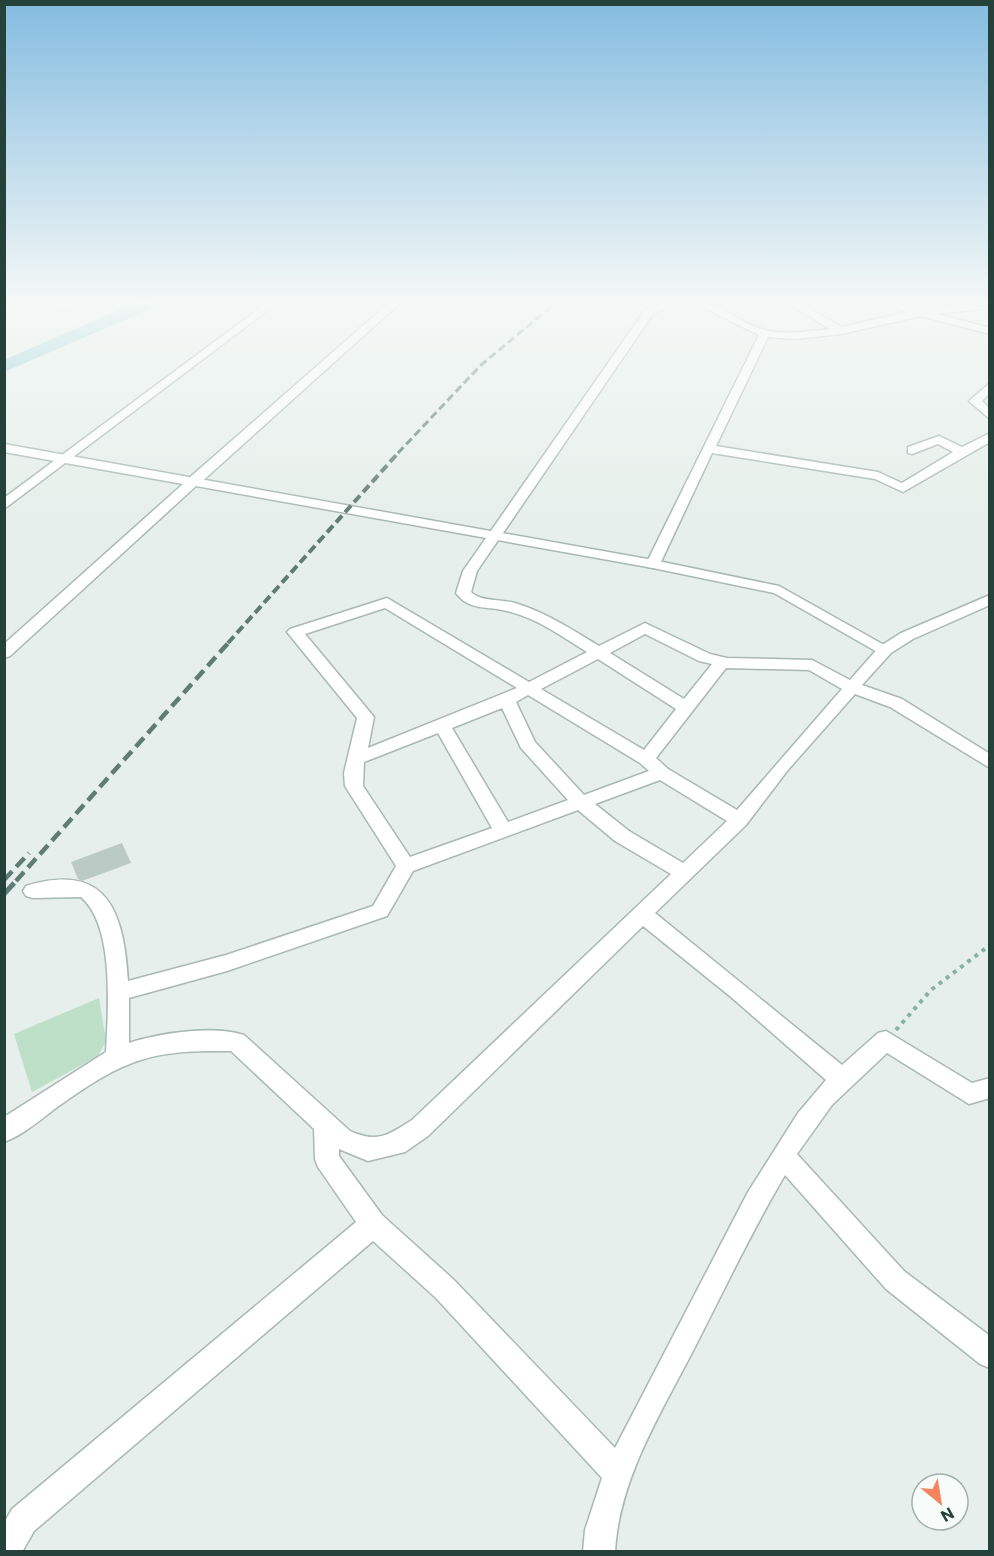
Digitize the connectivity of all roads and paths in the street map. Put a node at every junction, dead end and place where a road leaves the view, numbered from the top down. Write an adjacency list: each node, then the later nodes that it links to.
1 (177, 375): 12 (street)
2 (314, 375): 13 (street)
3 (606, 375): 15 (street)
4 (744, 375): 9 (street)
5 (990, 386): 6 (street)
6 (990, 416)
7 (990, 437): 11 (street)
8 (4, 448): 12 (street)
9 (708, 449): 11 (street); 16 (street)
10 (912, 450): 11 (street)
11 (963, 452)
12 (66, 458): 13 (street); 14 (street)
13 (193, 482): 15 (street); 19 (street)
14 (4, 505)
15 (495, 536): 16 (street); 20 (street)
16 (653, 564): 18 (street)
17 (990, 599): 18 (street)
18 (885, 650): 22 (street)
19 (4, 653)
20 (597, 654): 21 (street); 23 (street); 25 (street)
21 (722, 662): 22 (street); 25 (street)
22 (851, 687): 29 (street); 32 (street)
23 (531, 689): 24 (street); 27 (street); 28 (street)
24 (507, 700): 26 (street); 31 (street)
25 (686, 708): 28 (street)
26 (442, 725): 27 (street); 33 (street)
27 (356, 759): 34 (street)
28 (646, 759): 30 (street)
29 (990, 762)
30 (662, 773): 31 (street); 32 (street)
31 (580, 802): 33 (street); 35 (street)
32 (739, 820): 35 (street)
33 (503, 830): 34 (street)
34 (406, 866): 39 (street)
35 (683, 872): 37 (street)
36 (33, 891): 39 (street)
37 (641, 913): 42 (street); 44 (street)
38 (990, 945): 40 (path)
39 (117, 993): 41 (street)
40 (886, 1040): 42 (street); 43 (street)
41 (117, 1058): 44 (street); 45 (street)
42 (842, 1079): 46 (street)
43 (990, 1088)
44 (326, 1124): 47 (street)
45 (4, 1131)
46 (784, 1157): 48 (street); 49 (street)
47 (373, 1224): 49 (street); 51 (street)
48 (990, 1354)
49 (619, 1474): 50 (street)
50 (598, 1543)
51 (5, 1551)

